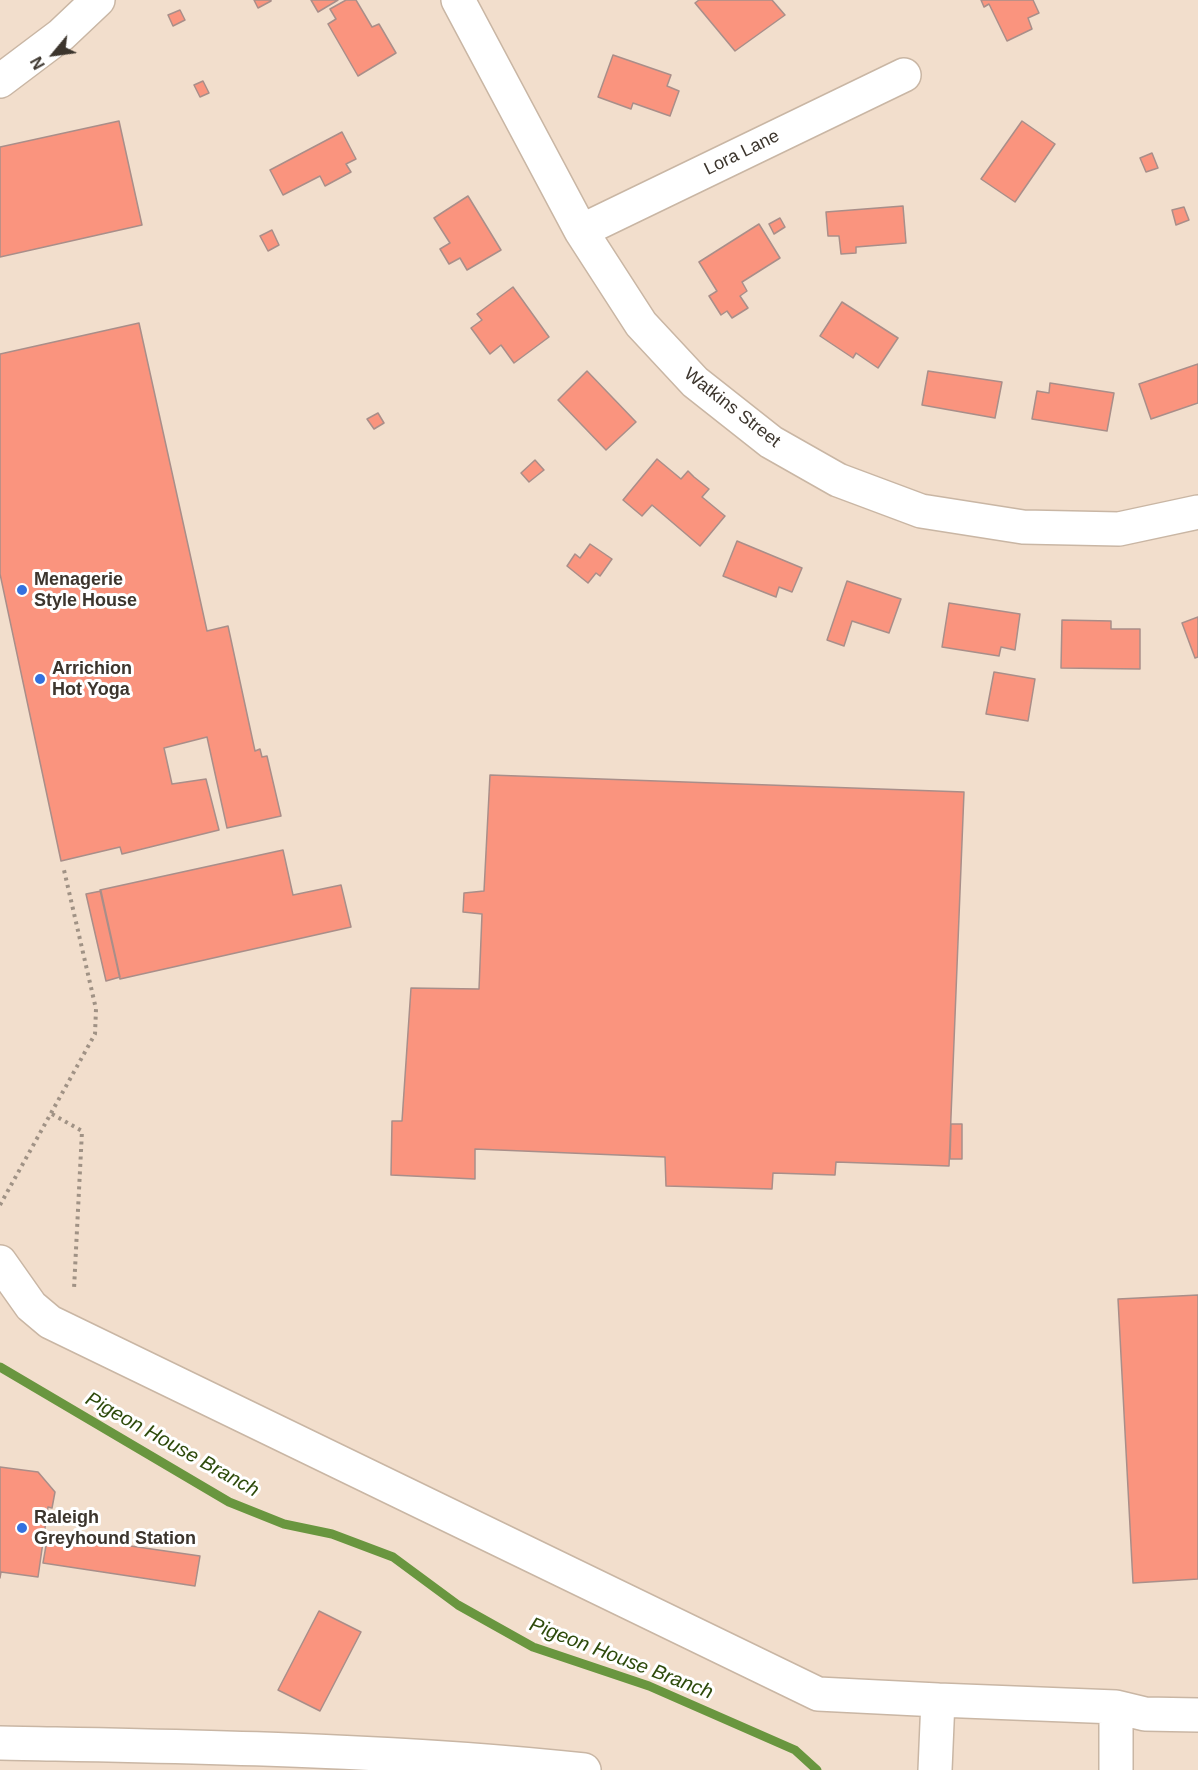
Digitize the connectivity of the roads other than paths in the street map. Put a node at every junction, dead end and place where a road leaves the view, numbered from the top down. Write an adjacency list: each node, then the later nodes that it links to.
1 (98, 0): 4 (street)
2 (458, 0): 5 (street, Watkins Street)
3 (904, 75): 5 (street, Lora Lane)
4 (0, 81)
5 (580, 231): 6 (street, Watkins Street)
6 (1198, 512)
7 (0, 1262): 8 (street)
8 (938, 1700): 9 (street); 13 (street)
9 (1116, 1707): 10 (street); 14 (street)
10 (1198, 1715)
11 (0, 1743): 12 (street)
12 (584, 1770)
13 (935, 1770)
14 (1116, 1770)

